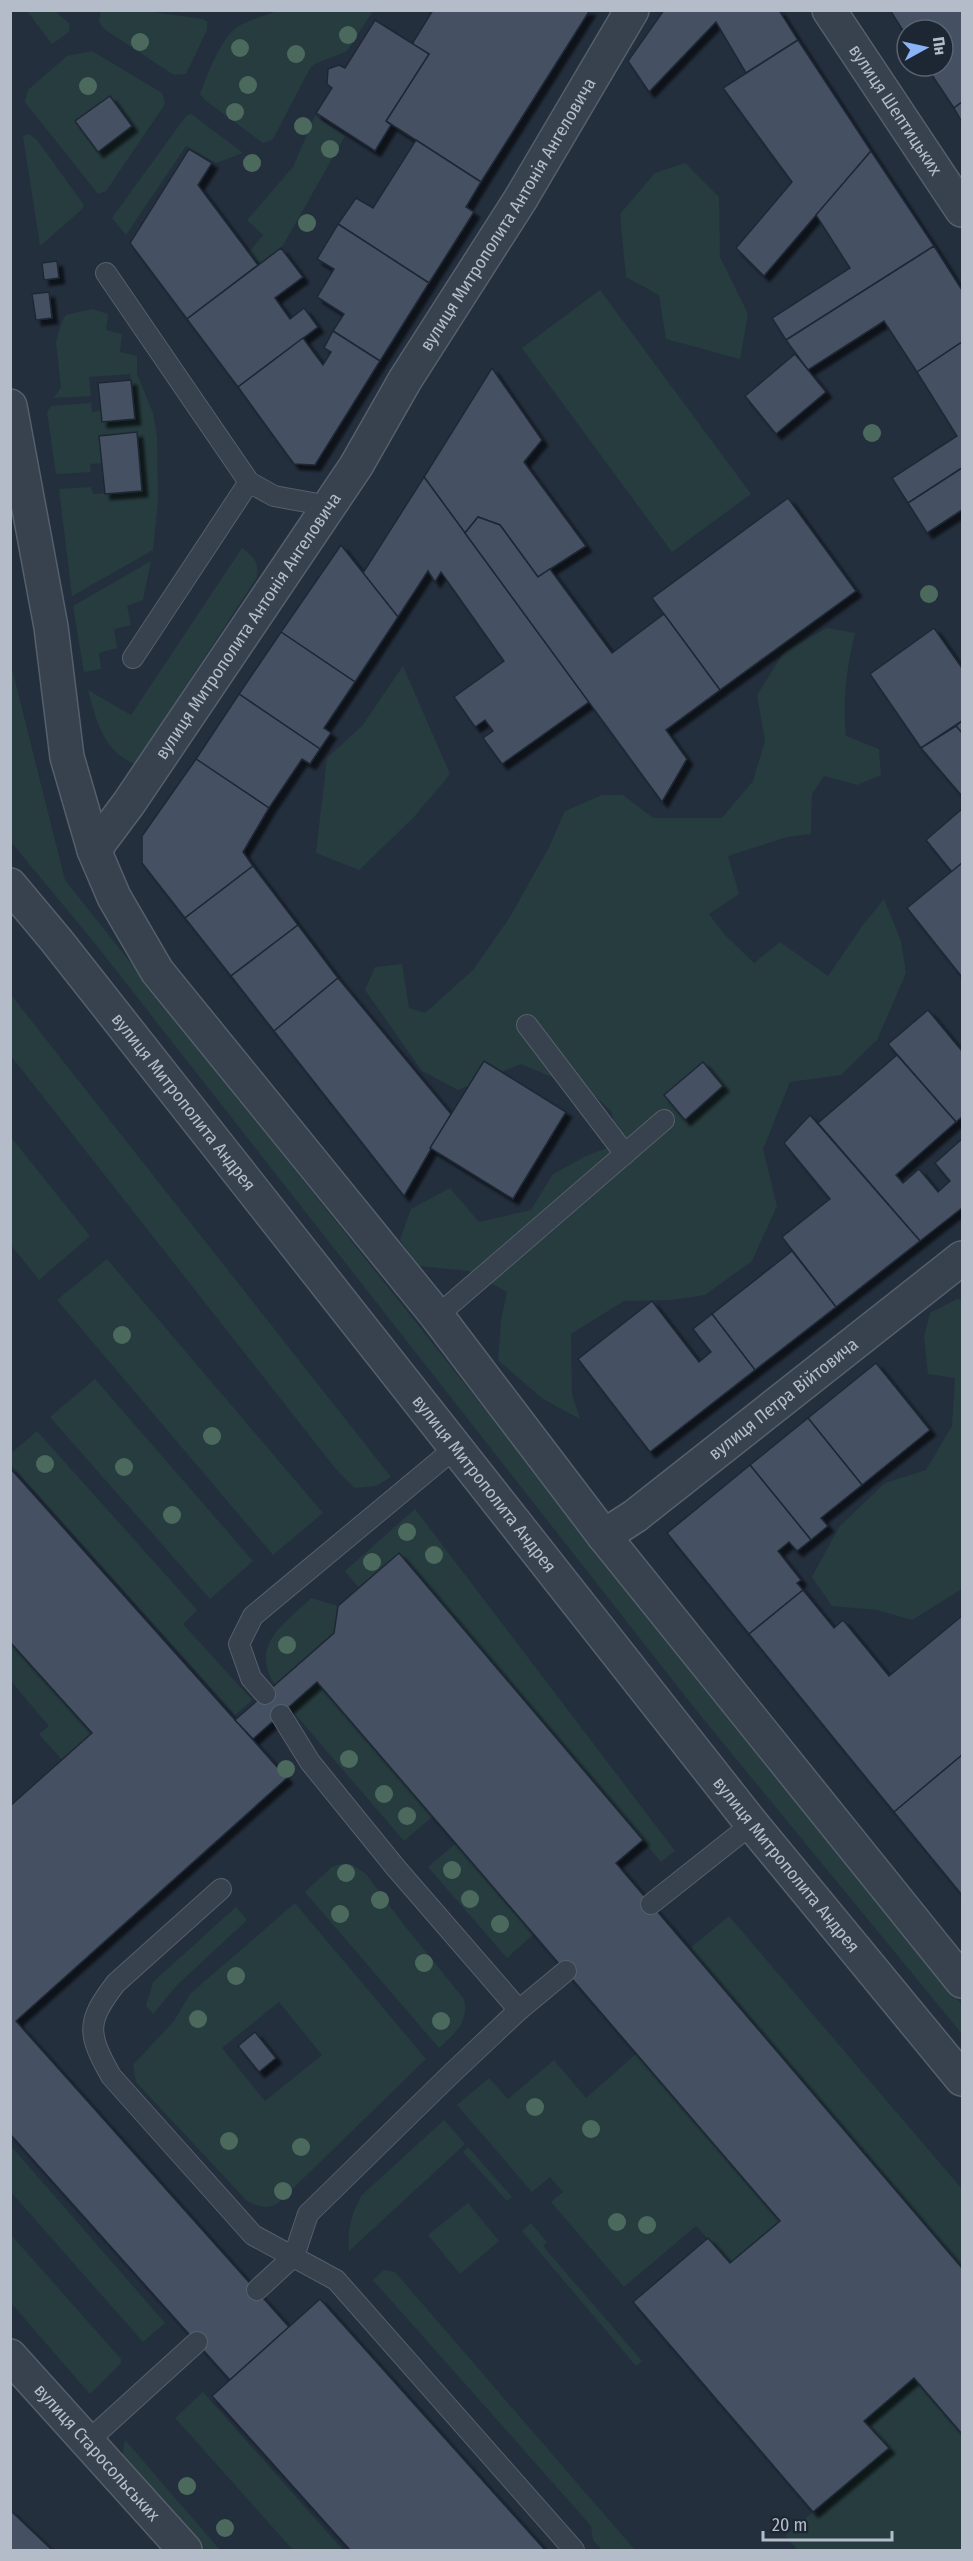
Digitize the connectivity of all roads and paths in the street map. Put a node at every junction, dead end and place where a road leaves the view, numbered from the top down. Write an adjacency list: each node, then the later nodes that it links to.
1 (632, 10): 7 (street, вулиця Митрополита Антонія Ангеловича)
2 (829, 10): 3 (street, вулиця Шептицьких)
3 (963, 210)
4 (106, 273): 6 (lane)
5 (10, 406): 8 (street)
6 (249, 482): 7 (lane); 10 (lane)
7 (329, 506): 11 (street, вулиця Митрополита Антонія Ангеловича)
8 (30, 508): 9 (street); 11 (street)
9 (10, 550)
10 (133, 658)
11 (94, 850): 17 (street)
12 (10, 885): 18 (street, вулиця Митрополита Андрея)
13 (527, 1025): 15 (lane)
14 (664, 1120): 15 (lane)
15 (625, 1154): 17 (lane)
16 (963, 1258): 19 (street, вулиця Петра Війтовича)
17 (437, 1316): 19 (street)
18 (454, 1449): 20 (lane); 22 (street, вулиця Митрополита Андрея)
19 (604, 1536): 26 (street)
20 (264, 1694)
21 (280, 1715): 27 (lane)
22 (752, 1824): 24 (lane); 28 (street, вулиця Митрополита Андрея)
23 (221, 1889): 29 (lane)
24 (651, 1904)
25 (566, 1971): 27 (lane)
26 (963, 1981)
27 (519, 2010): 29 (lane)
28 (963, 2079)
29 (294, 2256): 30 (lane); 35 (lane)
30 (257, 2290)
31 (197, 2342): 33 (lane)
32 (10, 2356): 33 (street, вулиця Старосольських)
33 (88, 2441): 34 (street, вулиця Старосольських)
34 (185, 2550)
35 (574, 2550)

